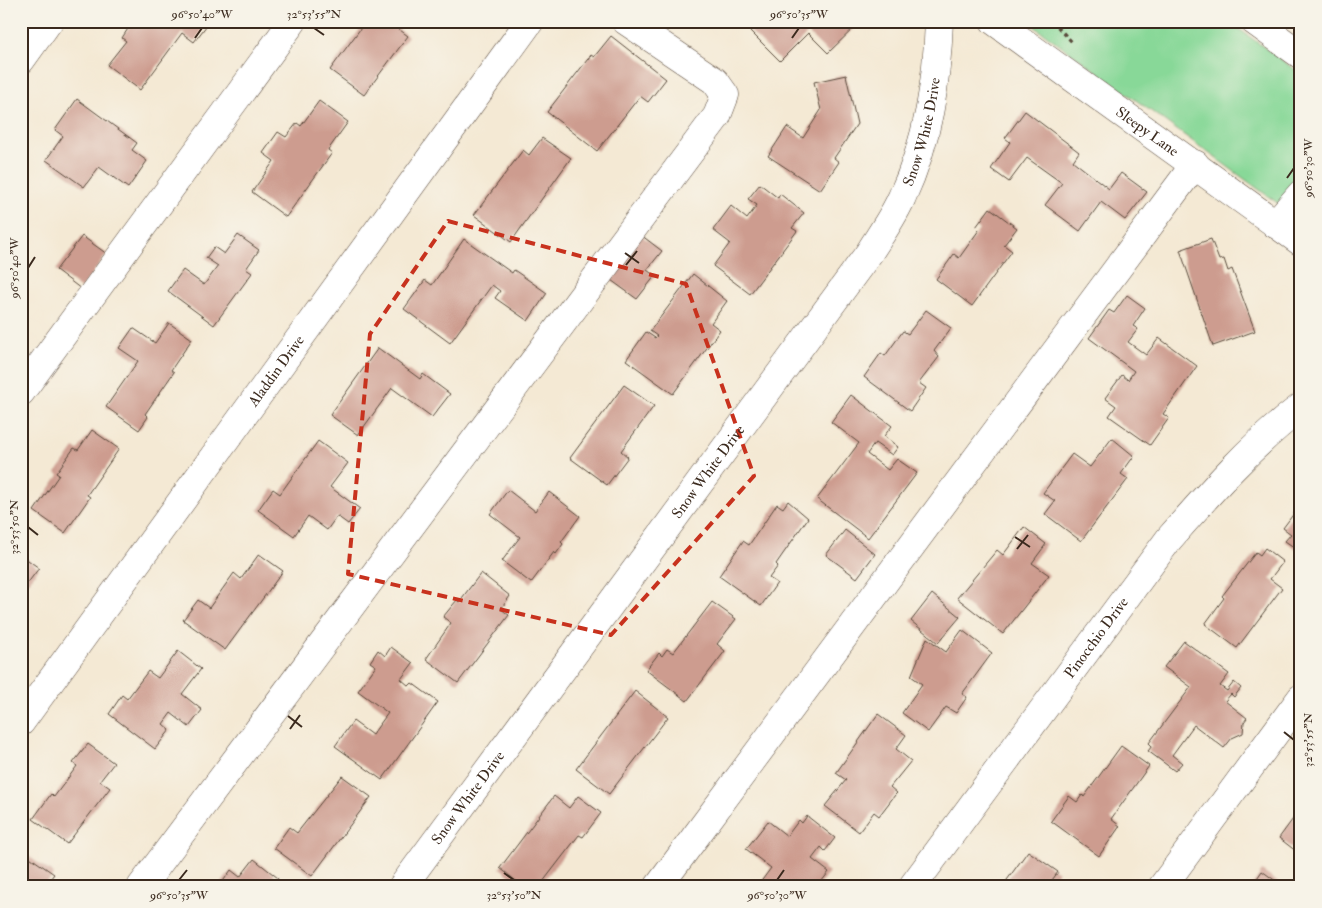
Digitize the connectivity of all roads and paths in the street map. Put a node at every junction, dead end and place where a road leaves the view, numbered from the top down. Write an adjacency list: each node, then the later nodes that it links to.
1 (49, 21): 9 (street)
2 (293, 21): 14 (street)
3 (530, 21): 17 (street, Aladdin Drive)
4 (626, 21): 18 (street)
5 (939, 21): 19 (street, Snow White Drive)
6 (994, 21): 10 (street, Sleepy Lane)
7 (1254, 21): 8 (street)
8 (1301, 55)
9 (21, 60)
10 (1195, 164): 12 (street, Sleepy Lane); 20 (street)
11 (1301, 194): 12 (street)
12 (1275, 224): 13 (street, Sleepy Lane)
13 (1301, 242)
14 (21, 392)
15 (1301, 407): 21 (street, Pinocchio Drive)
16 (1301, 698): 22 (street)
17 (21, 722)
18 (141, 887)
19 (402, 887)
20 (658, 887)
21 (912, 887)
22 (1162, 887)

